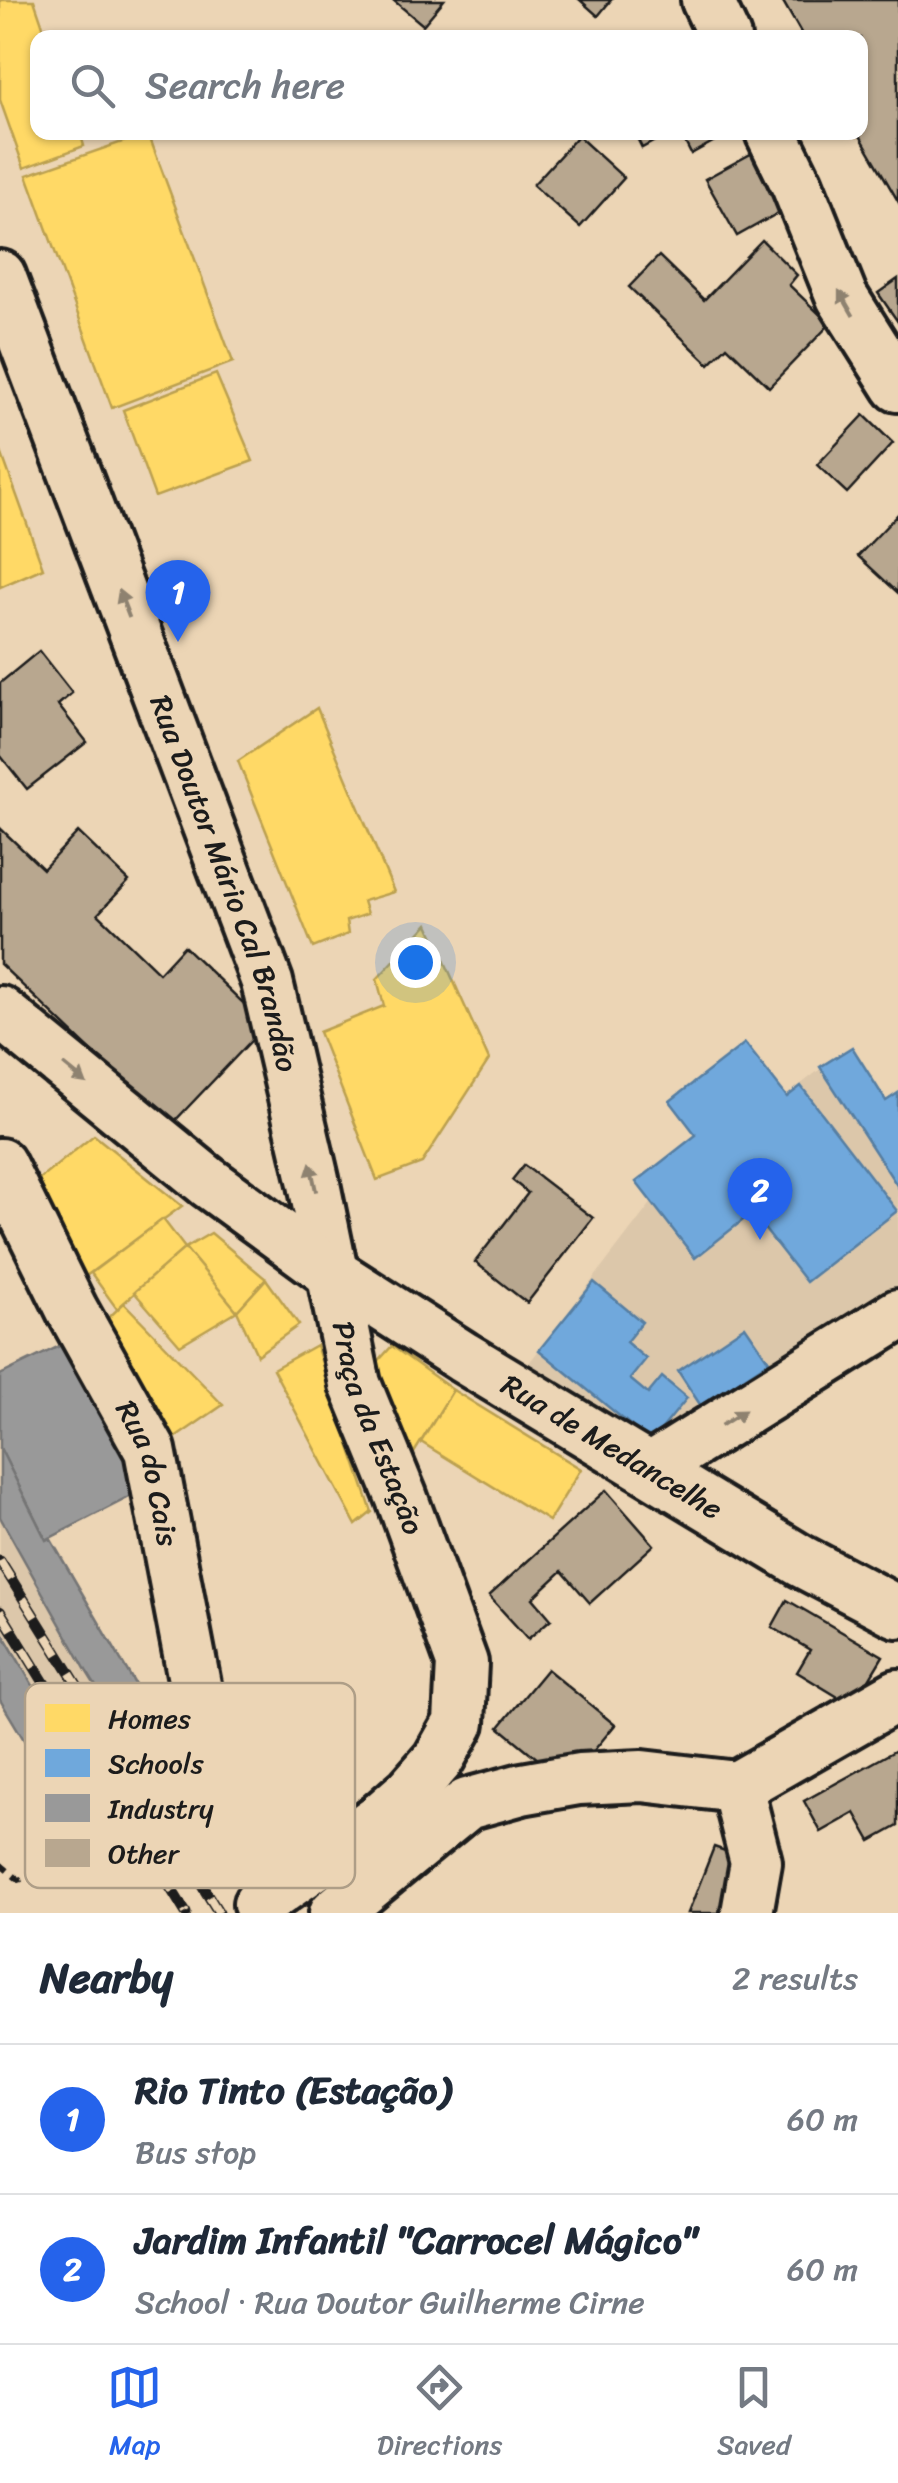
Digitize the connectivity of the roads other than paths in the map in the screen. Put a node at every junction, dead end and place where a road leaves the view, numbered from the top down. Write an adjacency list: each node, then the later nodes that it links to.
1 (707, 0): 2 (street)
2 (721, 30)
3 (775, 140): 5 (street, one-way to 3)
4 (0, 276): 8 (street, Rua Doutor Mário Cal Brandão, one-way to 4)
5 (898, 386)
6 (0, 1012): 8 (street, one-way to 8)
7 (0, 1164): 12 (street, Rua do Cais)
8 (332, 1273): 10 (street, Rua de Medancelhe); 15 (street, Praça da Estação)
9 (898, 1316): 10 (street, one-way to 9)
10 (650, 1469): 11 (street, Rua de Medancelhe)
11 (898, 1612)
12 (195, 1683)
13 (898, 1696): 14 (street)
14 (737, 1787): 18 (street); 19 (street)
15 (355, 1835)
16 (281, 1888): 17 (street, Praça da Estação)
17 (259, 1904)
18 (336, 1913)
19 (747, 1913)

